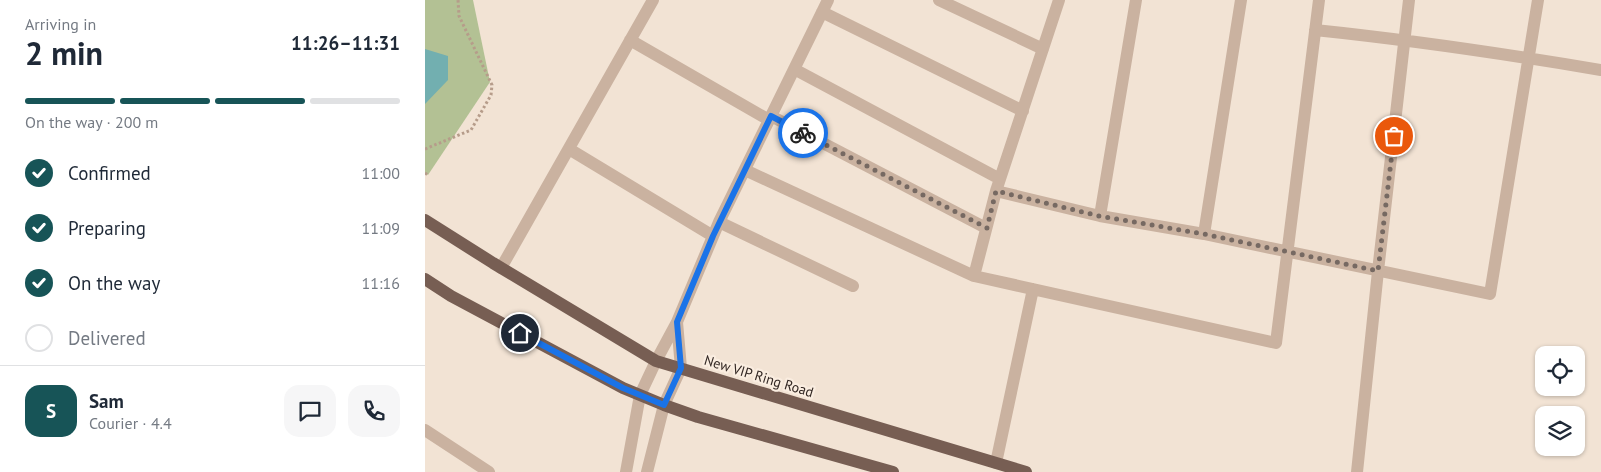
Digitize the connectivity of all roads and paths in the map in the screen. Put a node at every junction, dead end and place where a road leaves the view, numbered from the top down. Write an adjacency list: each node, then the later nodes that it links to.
1 (458, 0): 22 (path)
2 (653, 0): 13 (street)
3 (828, 0): 11 (street)
4 (939, 0): 15 (street)
5 (1059, 0): 15 (street)
6 (1136, 0): 25 (street)
7 (1241, 0): 29 (street)
8 (1319, 0): 12 (street)
9 (1409, 0): 14 (street)
10 (1538, 0): 16 (street)
11 (822, 12): 17 (street); 19 (street)
12 (1315, 30): 14 (street); 31 (street)
13 (630, 40): 20 (street); 21 (street)
14 (1405, 40): 16 (street); 33 (street)
15 (1043, 49): 19 (street)
16 (1529, 58): 18 (street); 33 (street)
17 (794, 69): 20 (street); 24 (street)
18 (1601, 70)
19 (1023, 111): 24 (street)
20 (770, 118): 23 (street); 28 (street)
21 (569, 149): 30 (street); 32 (street)
22 (425, 150)
23 (745, 170): 27 (street); 34 (street)
24 (998, 185): 25 (street); 28 (street)
25 (1099, 216): 29 (street)
26 (425, 220): 32 (main road, New VIP Ring Road)
27 (719, 222): 30 (street); 36 (street)
28 (987, 228): 34 (street)
29 (1204, 234): 31 (street)
30 (713, 236): 38 (street)
31 (1288, 252): 33 (street); 37 (street)
32 (501, 268): 39 (main road, New VIP Ring Road)
33 (1378, 271): 50 (street)
34 (974, 276): 37 (street)
35 (425, 279): 41 (main road)
36 (853, 286)
37 (1033, 289): 44 (street)
38 (677, 322): 39 (street); 40 (street)
39 (656, 361): 40 (main road, New VIP Ring Road); 41 (street)
40 (681, 368): 42 (street); 44 (main road, New VIP Ring Road)
41 (640, 395): 42 (main road); 46 (street)
42 (664, 405): 47 (street); 48 (main road)
43 (425, 430): 45 (street)
44 (995, 463): 49 (main road, New VIP Ring Road)
45 (489, 472)
46 (626, 472)
47 (647, 472)
48 (893, 472)
49 (1026, 472)
50 (1357, 472)

